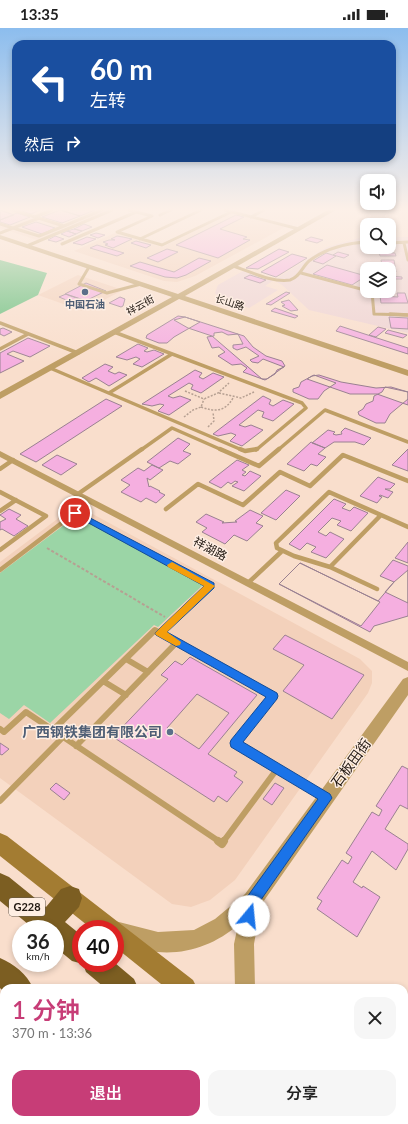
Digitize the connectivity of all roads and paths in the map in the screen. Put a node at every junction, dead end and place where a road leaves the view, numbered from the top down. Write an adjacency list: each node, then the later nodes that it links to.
1 (71, 261): 5 (street, 长山路)
2 (242, 261): 4 (street, 祥云街)
3 (308, 261): 6 (lane)
4 (233, 266): 6 (lane); 8 (street, 祥云街)
5 (89, 267): 7 (street, 长山路); 7 (lane)
6 (301, 273): 9 (lane)
7 (141, 284): 8 (street, 长山路)
8 (178, 297): 11 (street, 祥云街); 17 (street, 长山路)
9 (408, 315)
10 (0, 323): 12 (lane)
11 (114, 332): 14 (street, 祥云街); 15 (lane)
12 (28, 334): 13 (lane); 14 (lane)
13 (0, 349)
14 (78, 353): 16 (street, 祥云街)
15 (172, 354): 18 (lane); 21 (lane)
16 (50, 368): 21 (lane); 23 (street, 祥云街)
17 (408, 373)
18 (240, 380): 19 (lane); 22 (path)
19 (258, 387): 24 (path); 29 (lane)
20 (185, 391): 25 (path)
21 (109, 393): 28 (lane)
22 (218, 393): 24 (path); 25 (path)
23 (0, 396)
24 (233, 398): 27 (path)
25 (204, 399): 26 (path)
26 (201, 407): 27 (path); 28 (path)
27 (213, 412): 29 (path)
28 (180, 424): 29 (lane)
29 (194, 429)
30 (408, 442): 36 (lane)
31 (0, 454): 32 (street, 祥湖路)
32 (13, 460): 33 (lane); 36 (street, 祥湖路)
33 (0, 469)
34 (408, 482): 38 (lane)
35 (0, 492): 37 (lane)
36 (78, 494): 47 (street, 祥湖路)
37 (16, 500): 39 (lane); 43 (lane)
38 (166, 509)
39 (0, 511)
40 (381, 515): 41 (lane); 44 (lane); 45 (lane)
41 (408, 527)
42 (48, 548): 49 (path)
43 (0, 550)
44 (281, 552): 45 (lane); 47 (lane)
45 (330, 567): 48 (lane)
46 (0, 570): 49 (lane)
47 (248, 583): 53 (street, 祥湖路)
48 (377, 589)
49 (172, 621): 50 (lane)
50 (160, 633): 51 (lane); 52 (lane)
51 (177, 642): 54 (lane); 62 (lane)
52 (126, 659): 54 (lane); 55 (lane)
53 (408, 667)
54 (148, 672): 57 (lane)
55 (103, 681): 57 (lane); 59 (lane)
56 (408, 683): 63 (street, 石板田街)
57 (126, 695): 61 (lane)
58 (0, 728): 59 (lane)
59 (53, 730): 60 (lane)
60 (63, 737): 61 (lane); 64 (lane)
61 (76, 746): 62 (lane)
62 (277, 769): 63 (lane)
63 (326, 798): 68 (street, 石板田街)
64 (0, 800)
65 (0, 843): 67 (main road)
66 (0, 885): 69 (highway, G228)
67 (70, 898): 70 (highway); 71 (main road)
68 (252, 901): 72 (street); 79 (street)
69 (42, 920)
70 (57, 920)
71 (98, 920)
72 (124, 934)
73 (64, 938): 75 (highway, G228)
74 (124, 939): 78 (main road)
75 (72, 945)
76 (106, 972): 77 (highway)
77 (120, 984)
78 (180, 984)
79 (245, 984)

